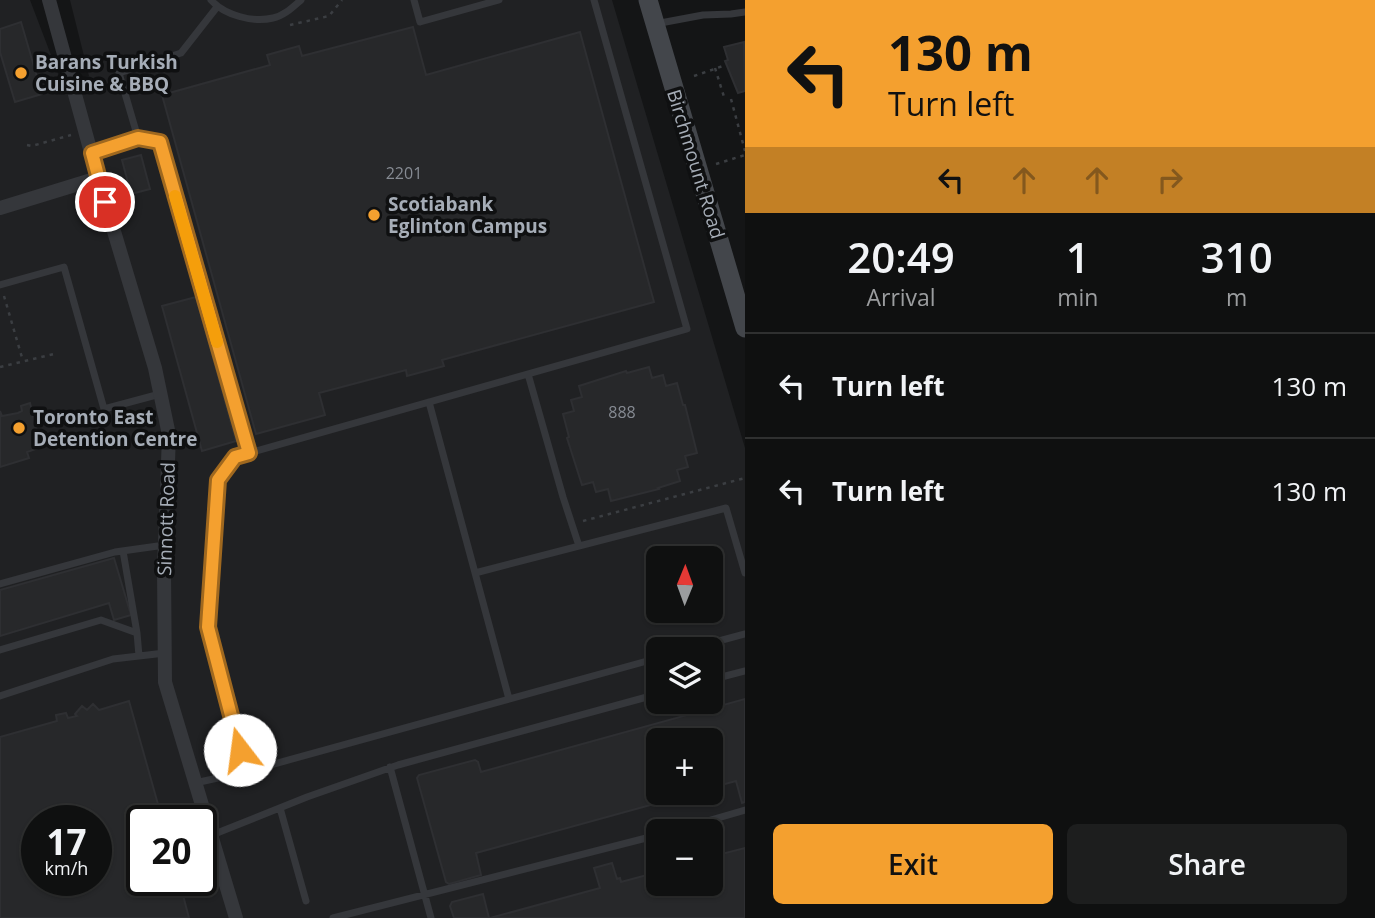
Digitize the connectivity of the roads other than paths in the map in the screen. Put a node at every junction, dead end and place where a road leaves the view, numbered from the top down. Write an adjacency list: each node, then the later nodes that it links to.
1 (49, 0): 12 (street, Sinnott Road)
2 (211, 0): 8 (lane)
3 (301, 0): 8 (lane)
4 (414, 0): 5 (lane)
5 (499, 0)
6 (594, 0): 17 (lane)
7 (648, 0): 10 (main road, Birchmount Road)
8 (217, 7): 11 (lane)
9 (745, 12): 10 (lane)
10 (654, 24): 16 (main road, Birchmount Road)
11 (138, 138): 12 (lane); 20 (lane)
12 (92, 153): 13 (street, Sinnott Road)
13 (98, 178): 14 (street); 18 (street, Sinnott Road)
14 (0, 208)
15 (0, 285): 18 (lane)
16 (745, 328)
17 (528, 374): 19 (lane); 22 (lane)
18 (160, 393): 21 (street, Sinnott Road)
19 (429, 402): 20 (lane); 24 (lane)
20 (249, 453): 40 (lane)
21 (165, 545): 23 (lane); 31 (street, Sinnott Road)
22 (579, 546): 24 (lane); 25 (lane)
23 (123, 551): 26 (lane); 27 (lane)
24 (475, 573): 38 (lane)
25 (745, 573)
26 (0, 584)
27 (137, 633): 30 (lane); 32 (lane)
28 (745, 634): 29 (lane)
29 (723, 640)
30 (0, 650)
31 (164, 653): 32 (lane); 41 (street, Sinnott Road)
32 (139, 656): 36 (lane)
33 (646, 661): 38 (lane)
34 (745, 671): 35 (lane)
35 (723, 677)
36 (0, 696)
37 (646, 697): 39 (lane)
38 (509, 699): 40 (lane)
39 (390, 767): 43 (lane); 49 (lane)
40 (245, 772): 41 (lane)
41 (195, 783): 42 (street, Sinnott Road)
42 (202, 805)
43 (280, 808): 46 (lane); 50 (lane)
44 (745, 810): 45 (lane)
45 (714, 819)
46 (217, 833)
47 (646, 838): 49 (lane)
48 (217, 855): 51 (street, Sinnott Road)
49 (426, 894): 52 (lane); 53 (lane)
50 (306, 901)
51 (236, 918)
52 (333, 918)
53 (431, 918)

